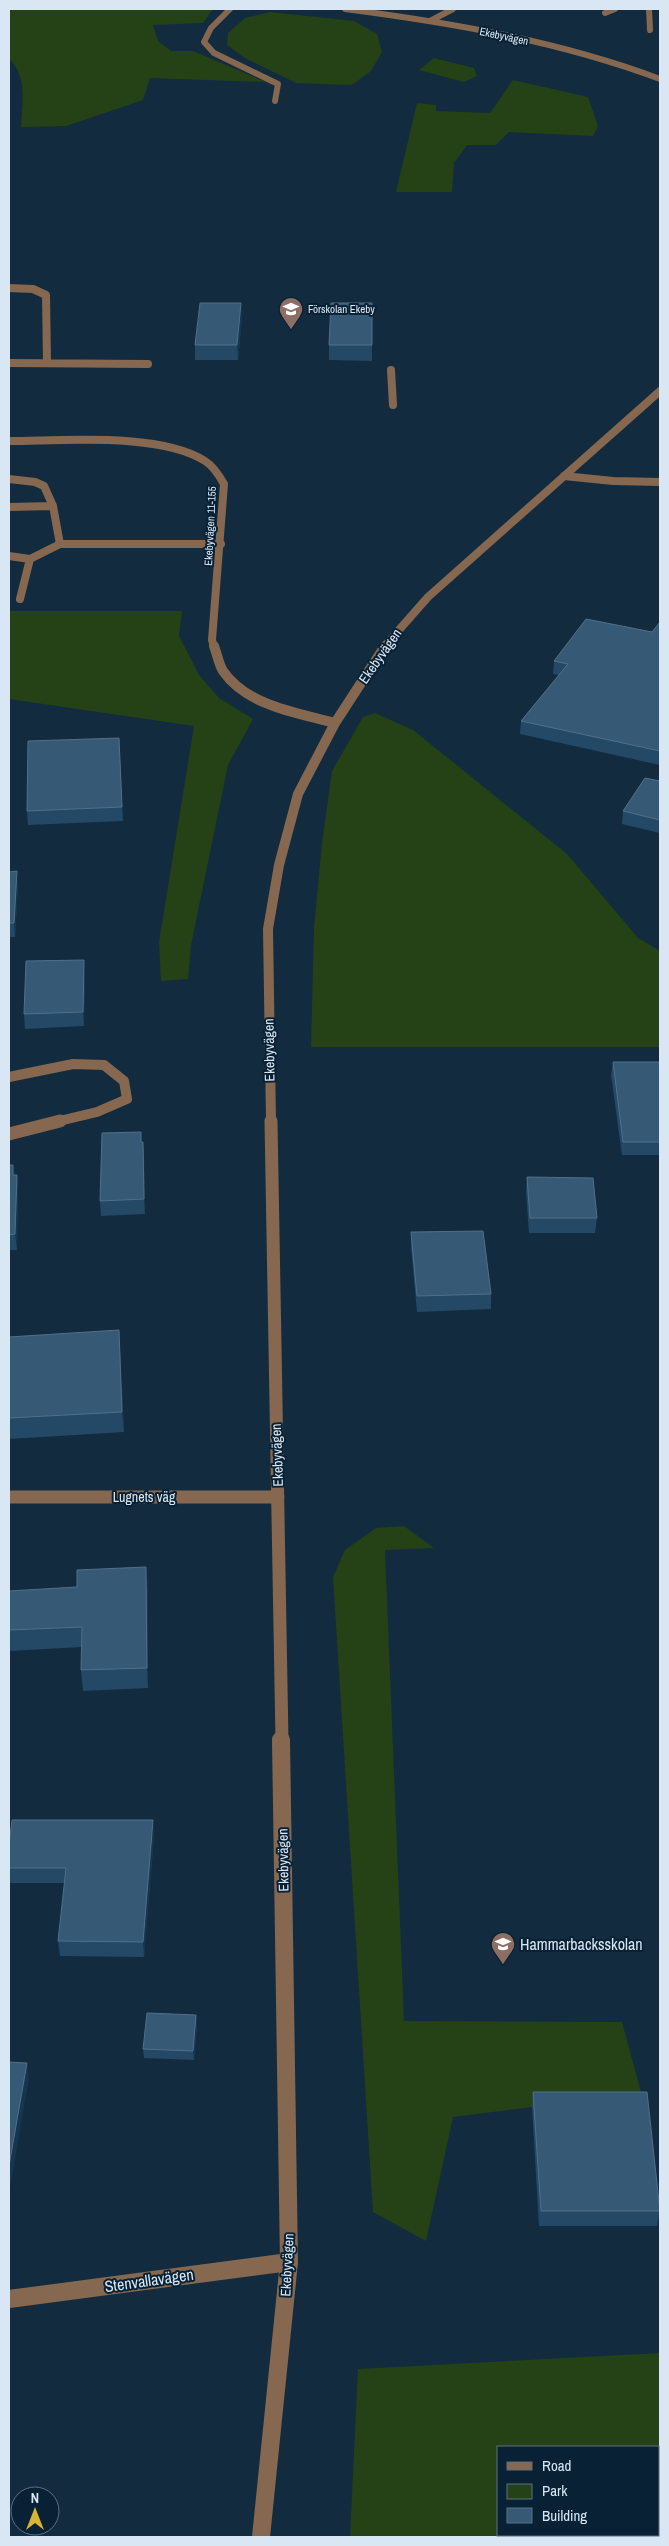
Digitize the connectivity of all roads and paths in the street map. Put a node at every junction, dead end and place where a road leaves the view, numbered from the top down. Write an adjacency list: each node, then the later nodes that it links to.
1 (230, 9): 10 (street)
2 (344, 9): 7 (street, Ekebyvägen)
3 (453, 9): 7 (street)
4 (615, 9): 6 (street)
5 (649, 9): 8 (street)
6 (605, 13)
7 (430, 21): 9 (street, Ekebyvägen)
8 (650, 30)
9 (660, 79)
10 (275, 101)
11 (9, 288): 13 (street)
12 (9, 363): 13 (street)
13 (47, 363): 14 (street)
14 (148, 364)
15 (391, 370): 17 (street)
16 (660, 391): 19 (street, Ekebyvägen)
17 (393, 405)
18 (9, 441): 25 (street, Ekebyvägen 11-155)
19 (564, 476): 21 (street); 29 (street, Ekebyvägen)
20 (9, 479): 22 (street)
21 (660, 482)
22 (53, 506): 23 (street); 24 (street)
23 (9, 508)
24 (60, 544): 25 (street); 27 (street)
25 (221, 544): 29 (street, Ekebyvägen 11-155)
26 (9, 556): 27 (street)
27 (30, 559): 28 (street)
28 (20, 599)
29 (335, 723): 33 (street, Ekebyvägen)
30 (9, 1077): 31 (street)
31 (9, 1134)
32 (9, 1497): 33 (street, Lugnets väg)
33 (278, 1497): 34 (street, Ekebyvägen)
34 (289, 2262): 35 (street, Stenvallavägen); 36 (street, Ekebyvägen)
35 (9, 2299)
36 (261, 2537)

